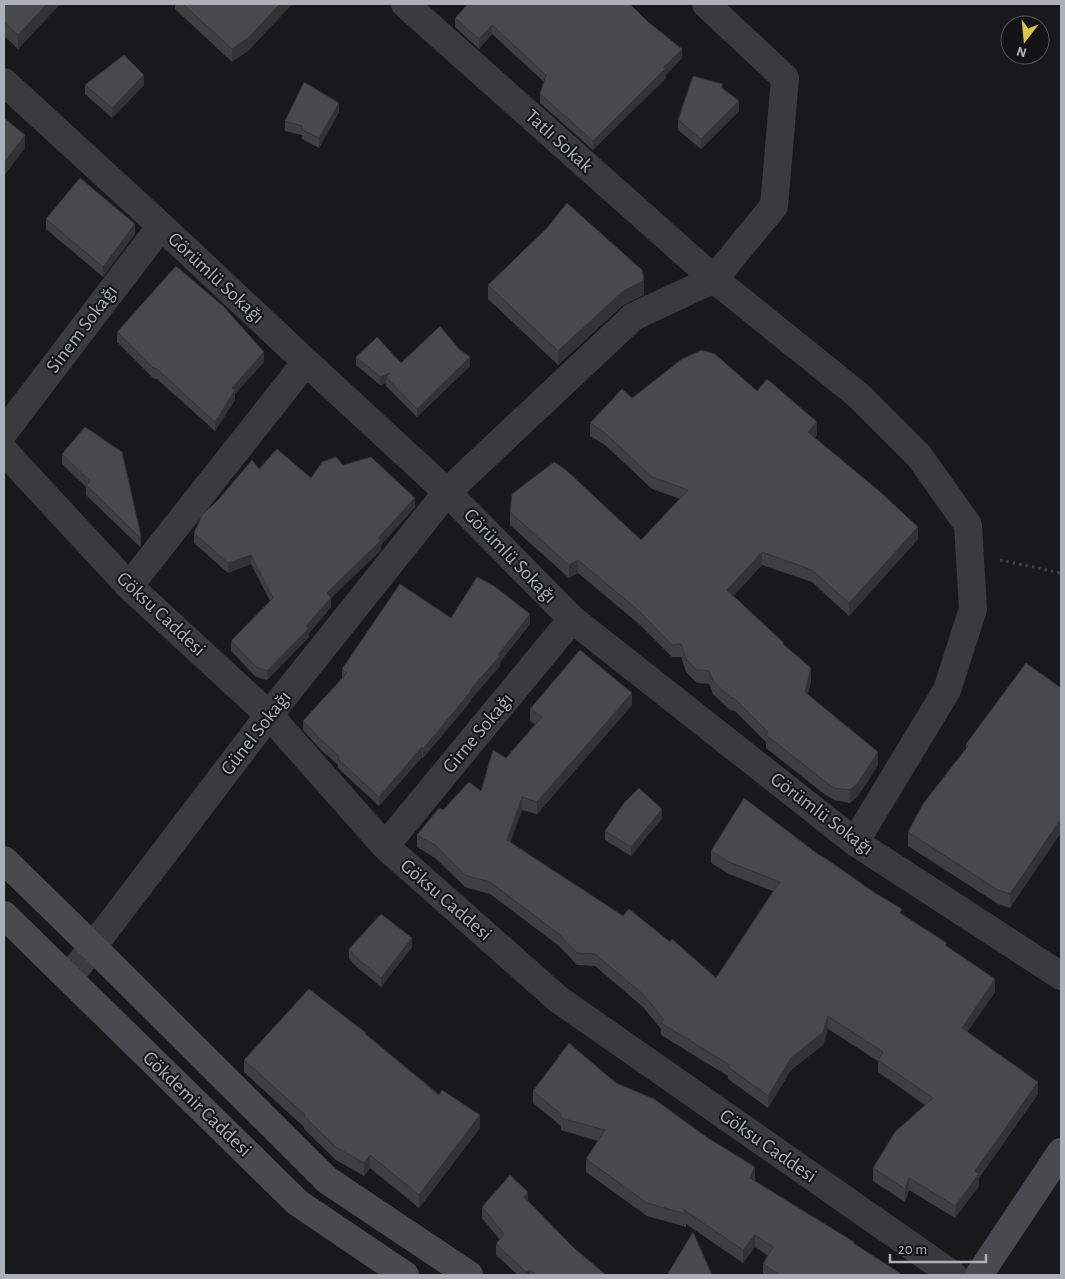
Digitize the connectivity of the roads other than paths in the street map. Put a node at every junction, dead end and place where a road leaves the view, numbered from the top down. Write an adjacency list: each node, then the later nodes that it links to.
1 (404, 4): 5 (street, Tatlı Sokak)
2 (706, 4): 5 (street)
3 (4, 82): 4 (street, Görümlü Sokağı)
4 (161, 226): 6 (street, Görümlü Sokağı); 7 (street, Sinem Sokağı)
5 (714, 278): 9 (street, Günel Sokağı); 13 (street, Tatlı Sokak)
6 (306, 362): 9 (street, Görümlü Sokağı); 10 (street)
7 (4, 432)
8 (4, 451): 10 (street, Göksu Caddesi)
9 (447, 492): 11 (street, Görümlü Sokağı); 12 (street, Günel Sokağı)
10 (128, 586): 12 (street, Göksu Caddesi)
11 (572, 619): 13 (street, Görümlü Sokağı); 14 (street, Girne Sokağı)
12 (269, 715): 14 (street, Göksu Caddesi); 17 (street, Günel Sokağı)
13 (855, 842): 18 (street, Görümlü Sokağı)
14 (384, 846): 23 (street, Göksu Caddesi)
15 (4, 860): 17 (main road)
16 (4, 915): 19 (main road, Gökdemir Caddesi)
17 (93, 947): 19 (street, Günel Sokağı); 22 (main road)
18 (1061, 976)
19 (69, 978): 21 (main road, Gökdemir Caddesi)
20 (1061, 1152): 24 (main road)
21 (405, 1275)
22 (469, 1275)
23 (954, 1275)
24 (979, 1275)

